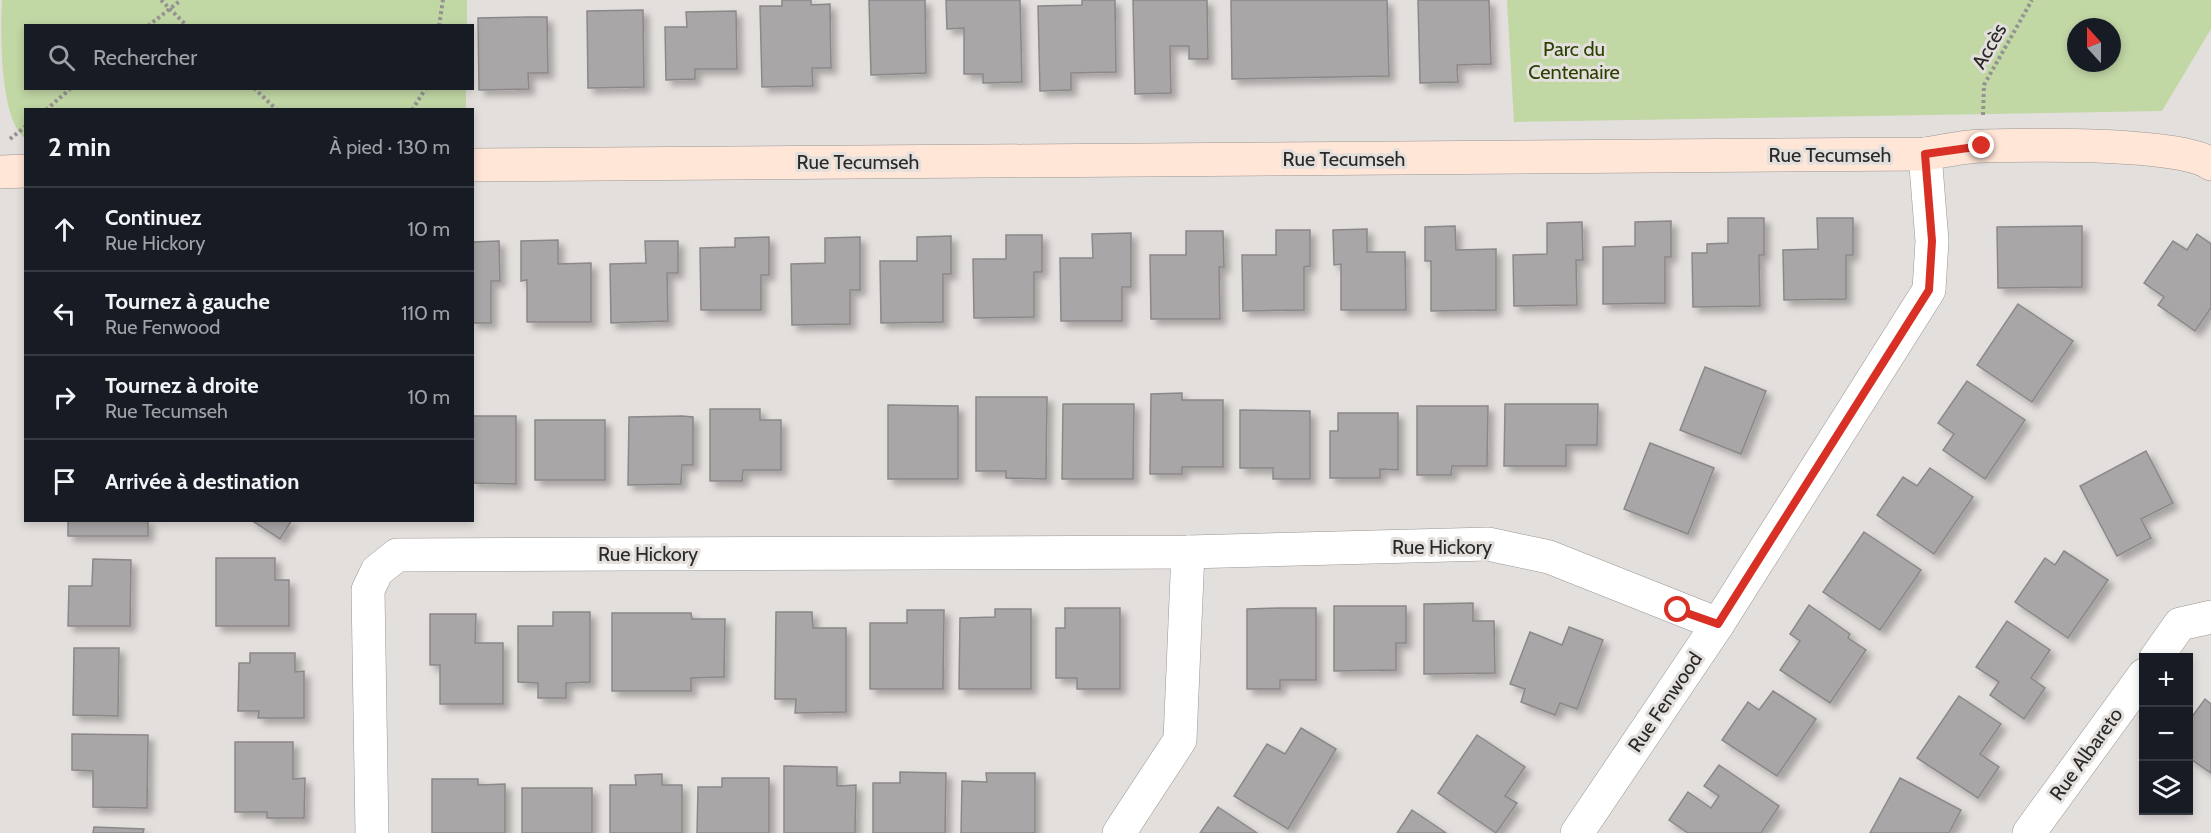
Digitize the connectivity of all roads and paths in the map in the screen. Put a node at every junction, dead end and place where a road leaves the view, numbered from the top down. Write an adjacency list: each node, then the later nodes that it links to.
1 (161, 0): 5 (path)
2 (181, 0): 5 (path)
3 (443, 0): 8 (path)
4 (2032, 0): 15 (path, Accès)
5 (169, 8): 6 (path); 7 (path)
6 (150, 24)
7 (185, 24)
8 (439, 24)
9 (69, 90): 12 (path)
10 (256, 90): 13 (path)
11 (425, 90): 14 (path)
12 (48, 108)
13 (275, 108)
14 (413, 108)
15 (1982, 146): 16 (street, Rue Tecumseh); 17 (street, Rue Tecumseh)
16 (1925, 154): 18 (street, Rue Tecumseh); 23 (street, Rue Fenwood)
17 (2211, 164)
18 (474, 165)
19 (24, 171): 20 (street)
20 (0, 172)
21 (1188, 552): 23 (street, Rue Hickory); 26 (street, Rue Hickory); 27 (street)
22 (2211, 616): 24 (street)
23 (1718, 624): 28 (street, Rue Fenwood)
24 (2159, 653)
25 (2139, 682): 29 (street, Rue Albareto)
26 (372, 833)
27 (1119, 833)
28 (1577, 833)
29 (2029, 833)

